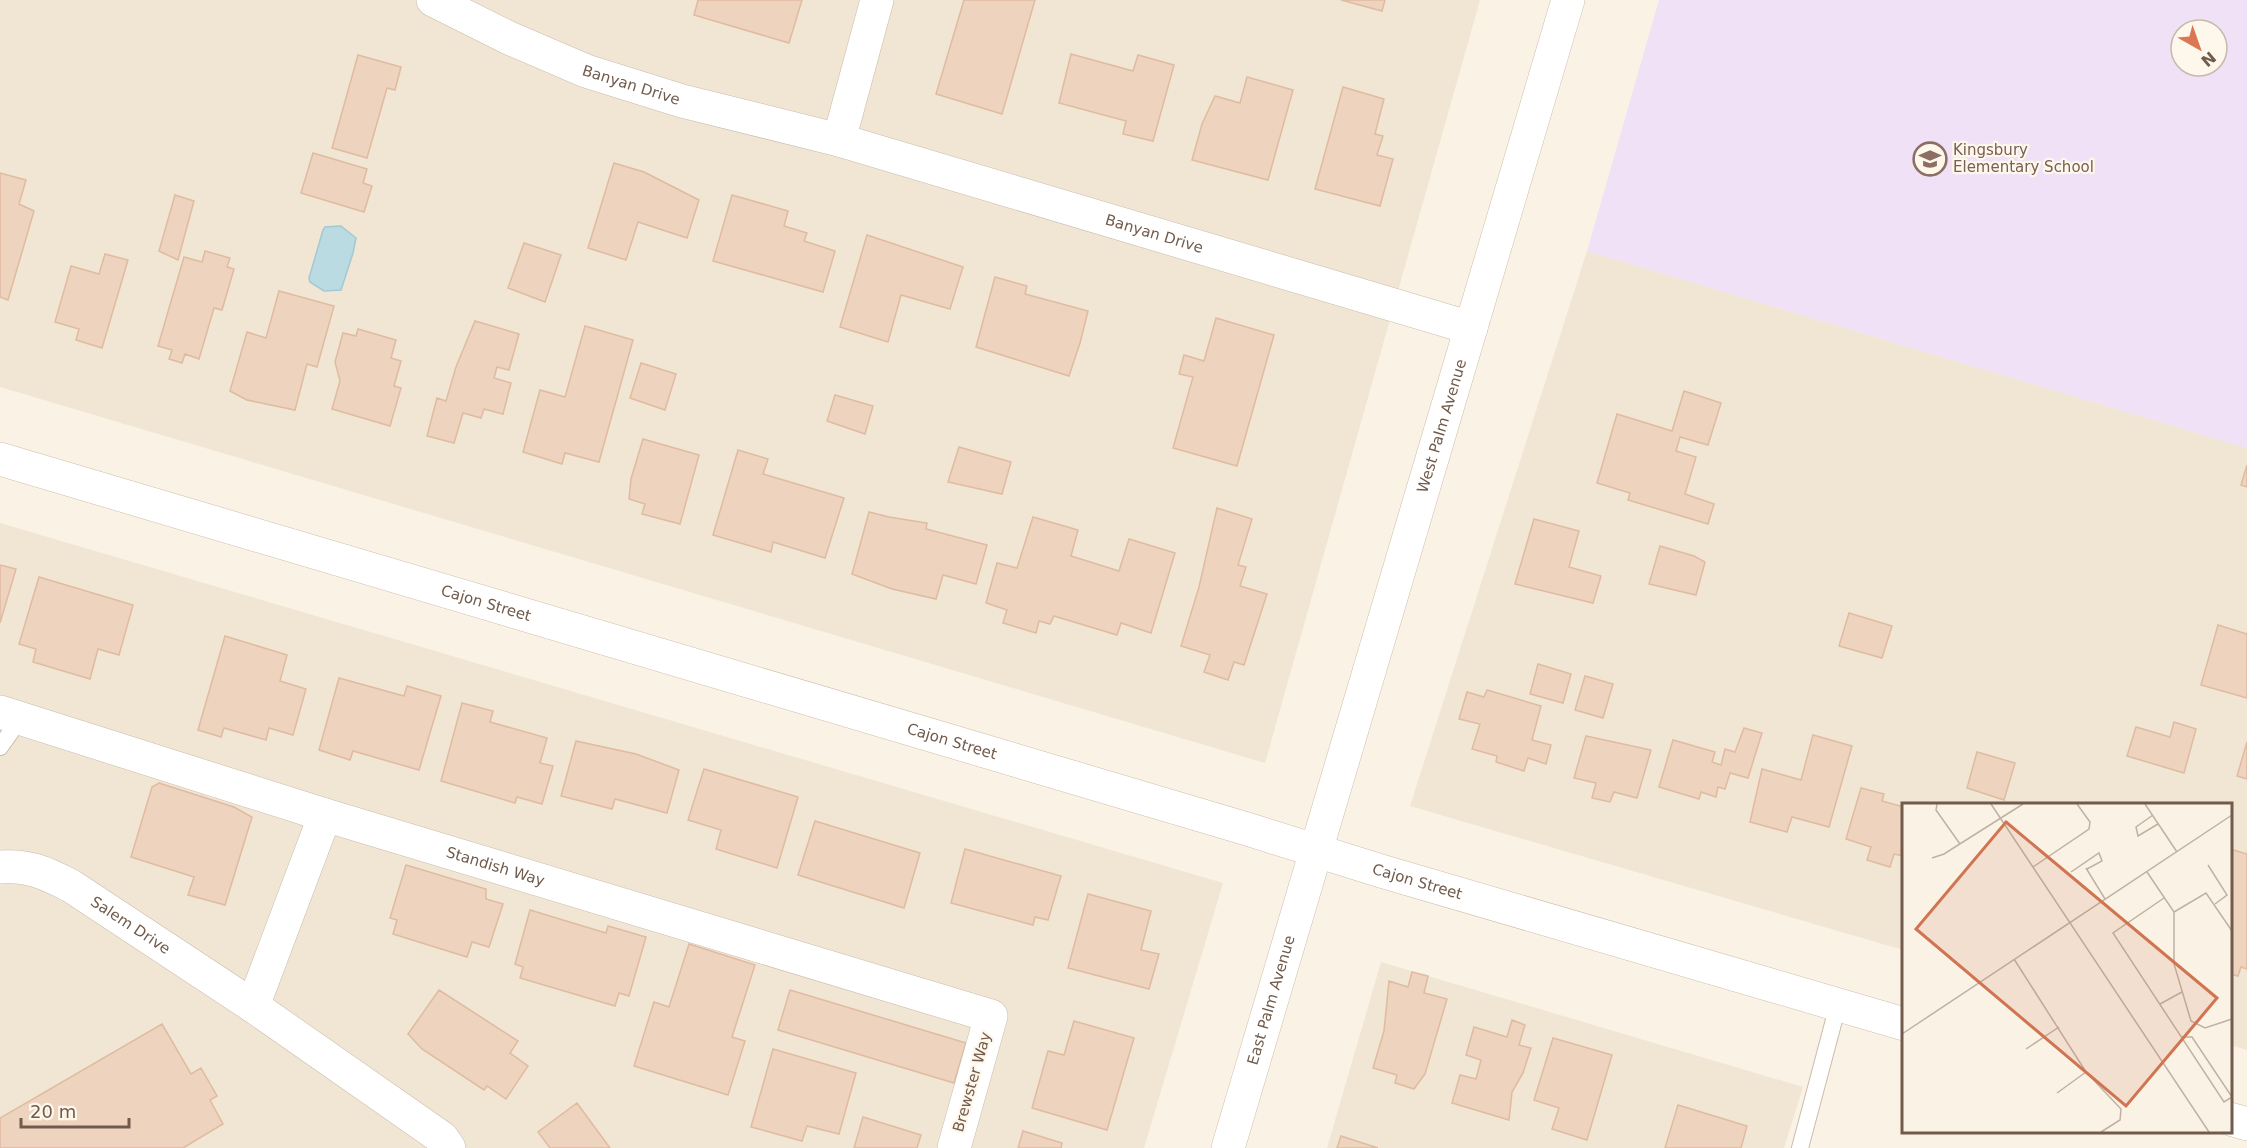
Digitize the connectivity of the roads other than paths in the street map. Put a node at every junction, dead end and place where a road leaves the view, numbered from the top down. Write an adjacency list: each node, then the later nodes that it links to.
1 (433, 0): 4 (street, Banyan Drive)
2 (877, 0): 4 (street)
3 (1568, 0): 5 (street, West Palm Avenue)
4 (839, 140): 5 (street, Banyan Drive)
5 (1472, 328): 10 (street, West Palm Avenue)
6 (0, 459): 10 (street, Cajon Street)
7 (10, 716): 8 (lane); 9 (street, Standish Way)
8 (0, 747)
9 (325, 815): 13 (street); 14 (street, Standish Way)
10 (1314, 850): 12 (street, Cajon Street); 20 (street, East Palm Avenue)
11 (0, 867): 13 (street, Salem Drive)
12 (1838, 1005): 15 (street, Cajon Street); 21 (lane)
13 (253, 1006): 18 (street, Salem Drive)
14 (991, 1016): 19 (street, Brewster Way)
15 (1902, 1023)
16 (2232, 1120): 17 (street)
17 (2247, 1124)
18 (449, 1148)
19 (954, 1148)
20 (1228, 1148)
21 (1800, 1148)

